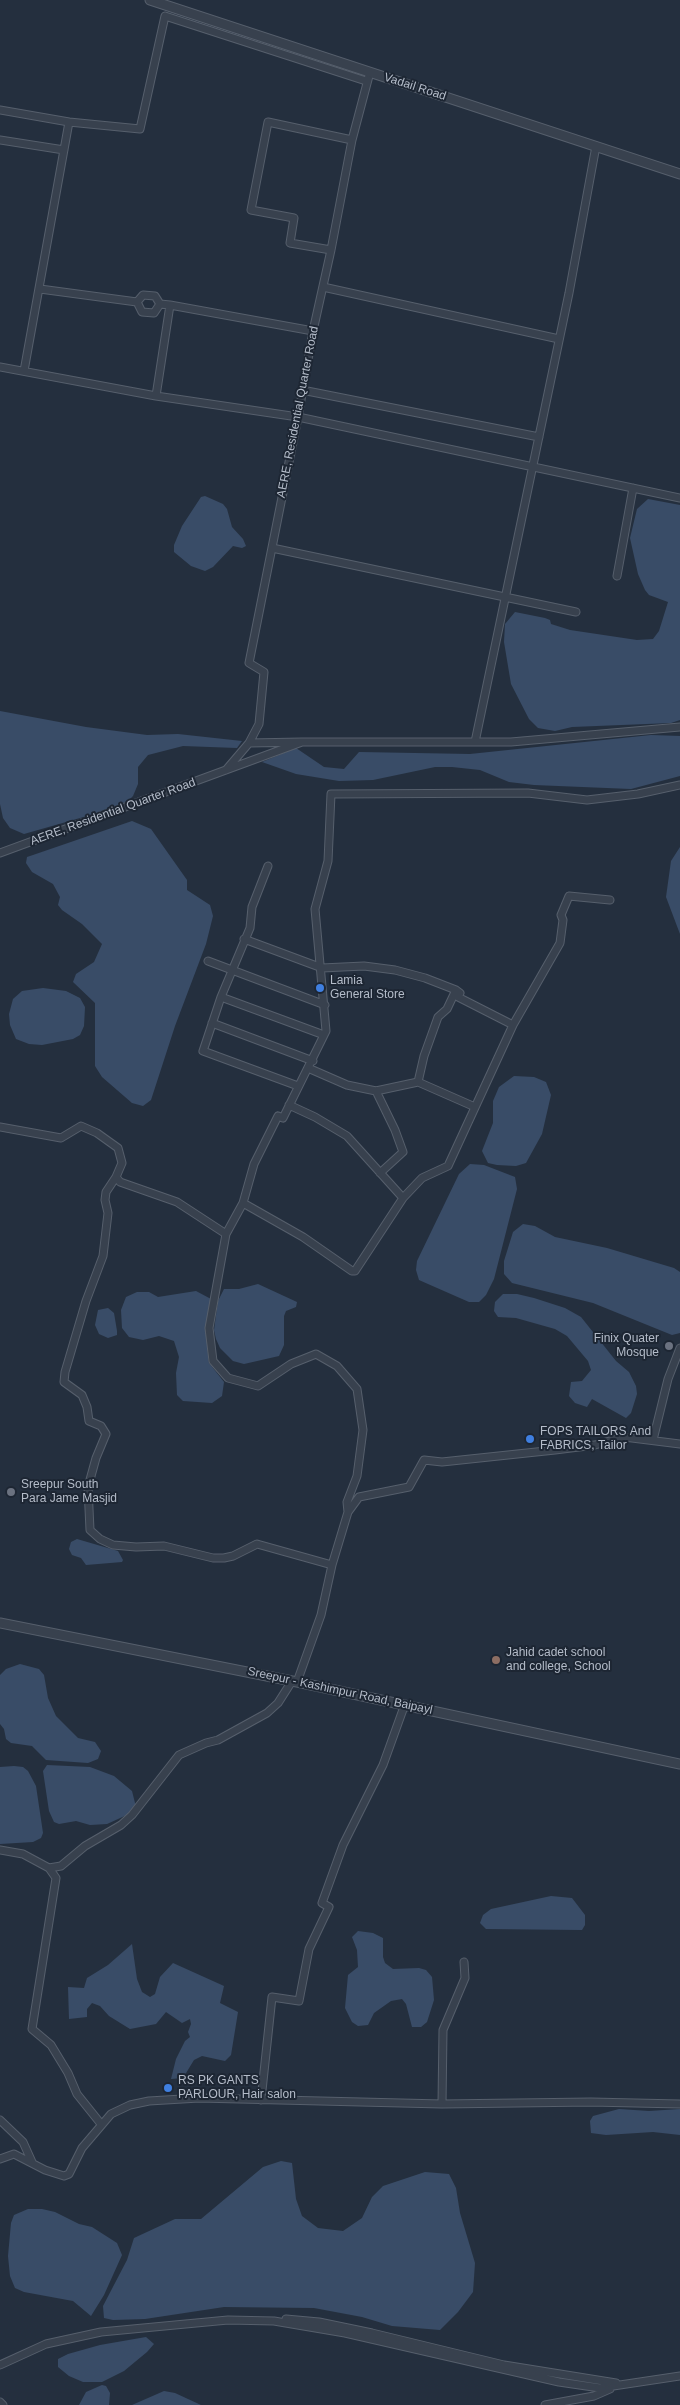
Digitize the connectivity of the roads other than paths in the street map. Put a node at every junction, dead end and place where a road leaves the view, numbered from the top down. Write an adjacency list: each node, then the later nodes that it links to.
1 (150, 0): 2 (street, Vadail Road)
2 (370, 72): 3 (street, AERE, Residential Quarter Road); 8 (street, Vadail Road)
3 (366, 81): 5 (street); 7 (street, AERE, Residential Quarter Road)
4 (0, 110): 5 (street)
5 (69, 122): 9 (street)
6 (0, 140): 9 (street)
7 (352, 140): 11 (street, AERE, Residential Quarter Road); 11 (street)
8 (596, 146): 10 (street, Vadail Road); 18 (street)
9 (64, 150): 13 (street)
10 (680, 174)
11 (331, 250): 12 (street, AERE, Residential Quarter Road)
12 (323, 287): 17 (street, AERE, Residential Quarter Road); 18 (street)
13 (40, 289): 14 (street); 20 (street)
14 (136, 302): 15 (street); 15 (street)
15 (160, 304): 16 (street)
16 (170, 305): 17 (street); 22 (street)
17 (313, 331): 21 (street, AERE, Residential Quarter Road)
18 (560, 339): 24 (street)
19 (0, 367): 20 (street)
20 (24, 371): 22 (street)
21 (302, 390): 23 (street, AERE, Residential Quarter Road); 24 (street)
22 (156, 396): 23 (street)
23 (298, 417): 25 (street); 28 (street, AERE, Residential Quarter Road)
24 (539, 437): 25 (street)
25 (533, 468): 26 (street); 30 (street)
26 (632, 488): 27 (street); 29 (street)
27 (680, 498)
28 (272, 548): 30 (street); 35 (street, AERE, Residential Quarter Road)
29 (617, 576)
30 (504, 596): 31 (street); 34 (street)
31 (576, 612)
32 (680, 727): 34 (street)
33 (302, 742): 34 (street); 35 (street); 36 (street, AERE, Residential Quarter Road)
34 (475, 742)
35 (249, 743): 36 (street, AERE, Residential Quarter Road)
36 (226, 770): 38 (street, AERE, Residential Quarter Road)
37 (680, 785): 43 (street)
38 (0, 853)
39 (268, 866): 41 (street)
40 (610, 900): 49 (street)
41 (244, 939): 43 (street); 44 (street)
42 (208, 961): 44 (street)
43 (322, 968): 45 (street); 47 (street)
44 (231, 970): 46 (street); 47 (street)
45 (456, 990): 49 (street); 53 (street)
46 (221, 998): 48 (street); 50 (street)
47 (325, 1005): 50 (street)
48 (212, 1023): 51 (street); 54 (street)
49 (513, 1025): 57 (street)
50 (324, 1035): 51 (street)
51 (312, 1061): 52 (street)
52 (308, 1068): 54 (street); 55 (street)
53 (418, 1082): 55 (street); 57 (street)
54 (298, 1086): 56 (street)
55 (376, 1091): 59 (street)
56 (289, 1105): 59 (street); 62 (street)
57 (475, 1107): 61 (street)
58 (0, 1127): 60 (street)
59 (380, 1173): 61 (street)
60 (116, 1177): 63 (street); 68 (street)
61 (403, 1198): 62 (street)
62 (243, 1203): 63 (street)
63 (226, 1234): 67 (street)
64 (680, 1348): 65 (street)
65 (653, 1440): 66 (street); 67 (street)
66 (680, 1444)
67 (348, 1512): 68 (street)
68 (332, 1565): 70 (street)
69 (0, 1622): 70 (street, Sreepur - Kashimpur Road, Baipayl)
70 (294, 1681): 71 (street, Sreepur - Kashimpur Road, Baipayl); 74 (street)
71 (406, 1704): 72 (street, Sreepur - Kashimpur Road, Baipayl); 76 (street)
72 (680, 1764)
73 (0, 1850): 74 (street)
74 (49, 1868): 80 (street)
75 (464, 1962): 77 (street)
76 (261, 2100): 77 (street); 80 (street)
77 (442, 2104): 78 (street)
78 (680, 2104)
79 (0, 2120): 82 (street)
80 (102, 2124): 82 (street)
81 (0, 2159): 82 (street)
82 (32, 2162)
83 (0, 2365): 85 (street)
84 (680, 2376): 85 (street)
85 (622, 2384): 88 (street)
86 (0, 2402): 87 (street)
87 (4, 2405)
88 (545, 2405)

